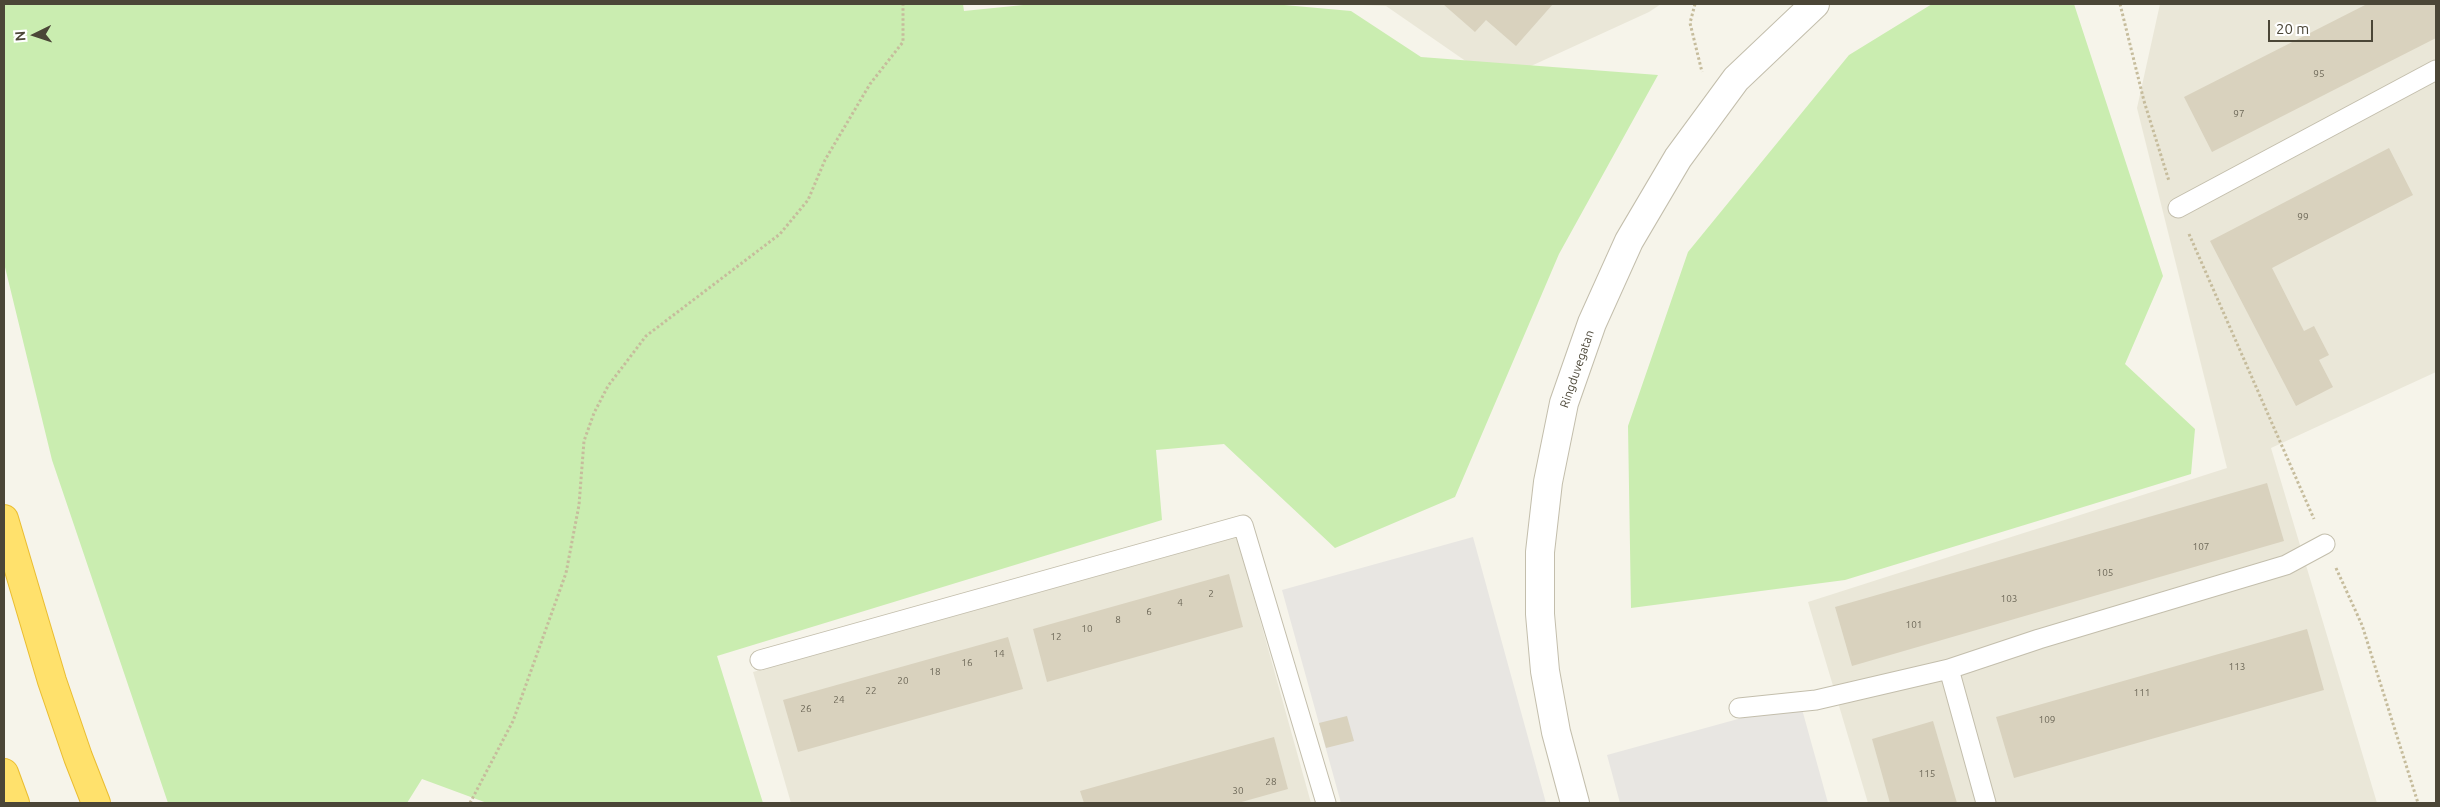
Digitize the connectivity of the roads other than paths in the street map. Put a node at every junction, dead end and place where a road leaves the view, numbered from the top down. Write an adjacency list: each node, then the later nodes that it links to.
1 (1815, 4): 13 (street, Ringduvegatan)
2 (2436, 70): 3 (lane)
3 (2178, 208)
4 (4, 519): 11 (highway)
5 (2325, 544): 7 (lane)
6 (760, 660): 12 (lane)
7 (1949, 669): 8 (lane); 14 (lane)
8 (1739, 708)
9 (4, 773): 10 (highway)
10 (15, 803)
11 (96, 803)
12 (1326, 803)
13 (1575, 803)
14 (1986, 803)

